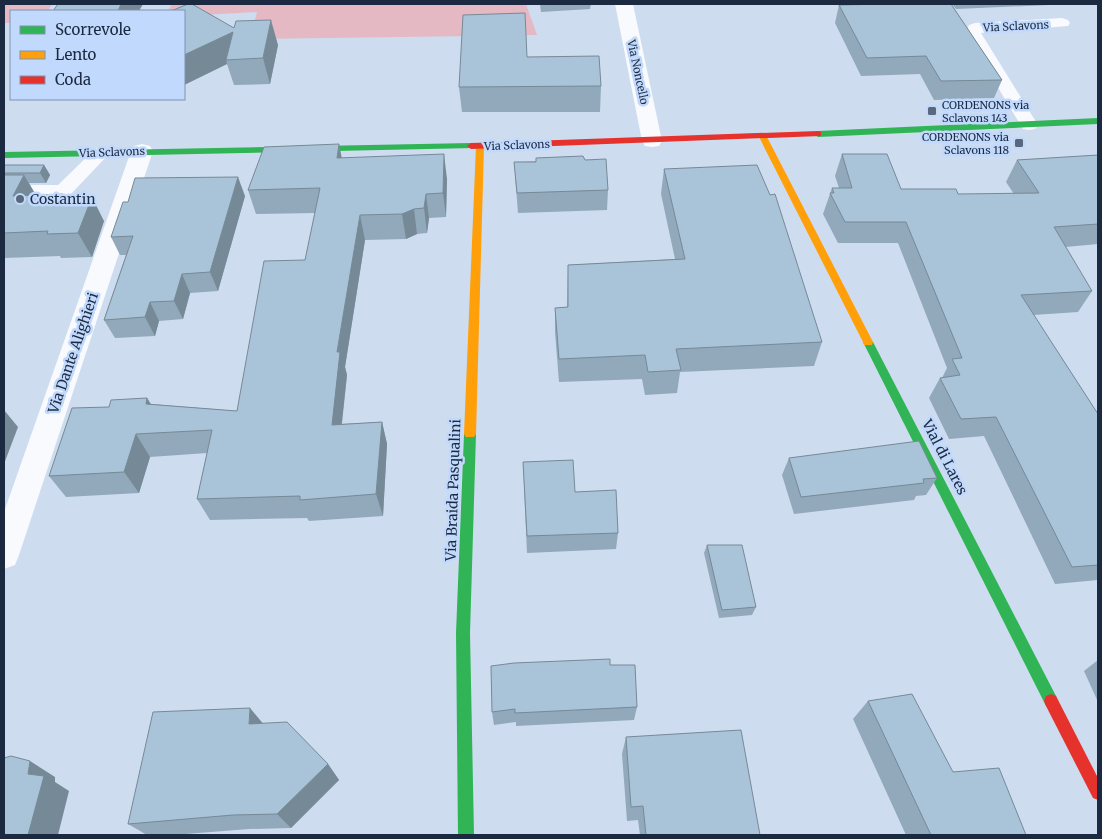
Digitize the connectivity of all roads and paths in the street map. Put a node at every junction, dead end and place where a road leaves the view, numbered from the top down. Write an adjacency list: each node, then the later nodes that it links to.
1 (624, 4): 8 (street, Via Noncello)
2 (1062, 23): 4 (lane, Via Sclavons)
3 (956, 24): 4 (lane, Via Sclavons)
4 (973, 33): 6 (lane, Via Sclavons)
5 (1098, 121): 6 (street, Via Sclavons)
6 (1029, 124): 7 (street, Via Sclavons)
7 (763, 137): 8 (street, Via Sclavons); 15 (street, Vial di Lares)
8 (652, 141): 9 (street, Via Sclavons)
9 (480, 146): 10 (street, Via Sclavons); 16 (street, Via Braida Pasqualini)
10 (142, 151): 11 (street, Via Sclavons); 14 (street, Via Dante Alighieri)
11 (101, 152): 12 (street, Via Sclavons); 13 (lane)
12 (4, 155)
13 (4, 191)
14 (4, 555)
15 (1098, 793)
16 (466, 835)

